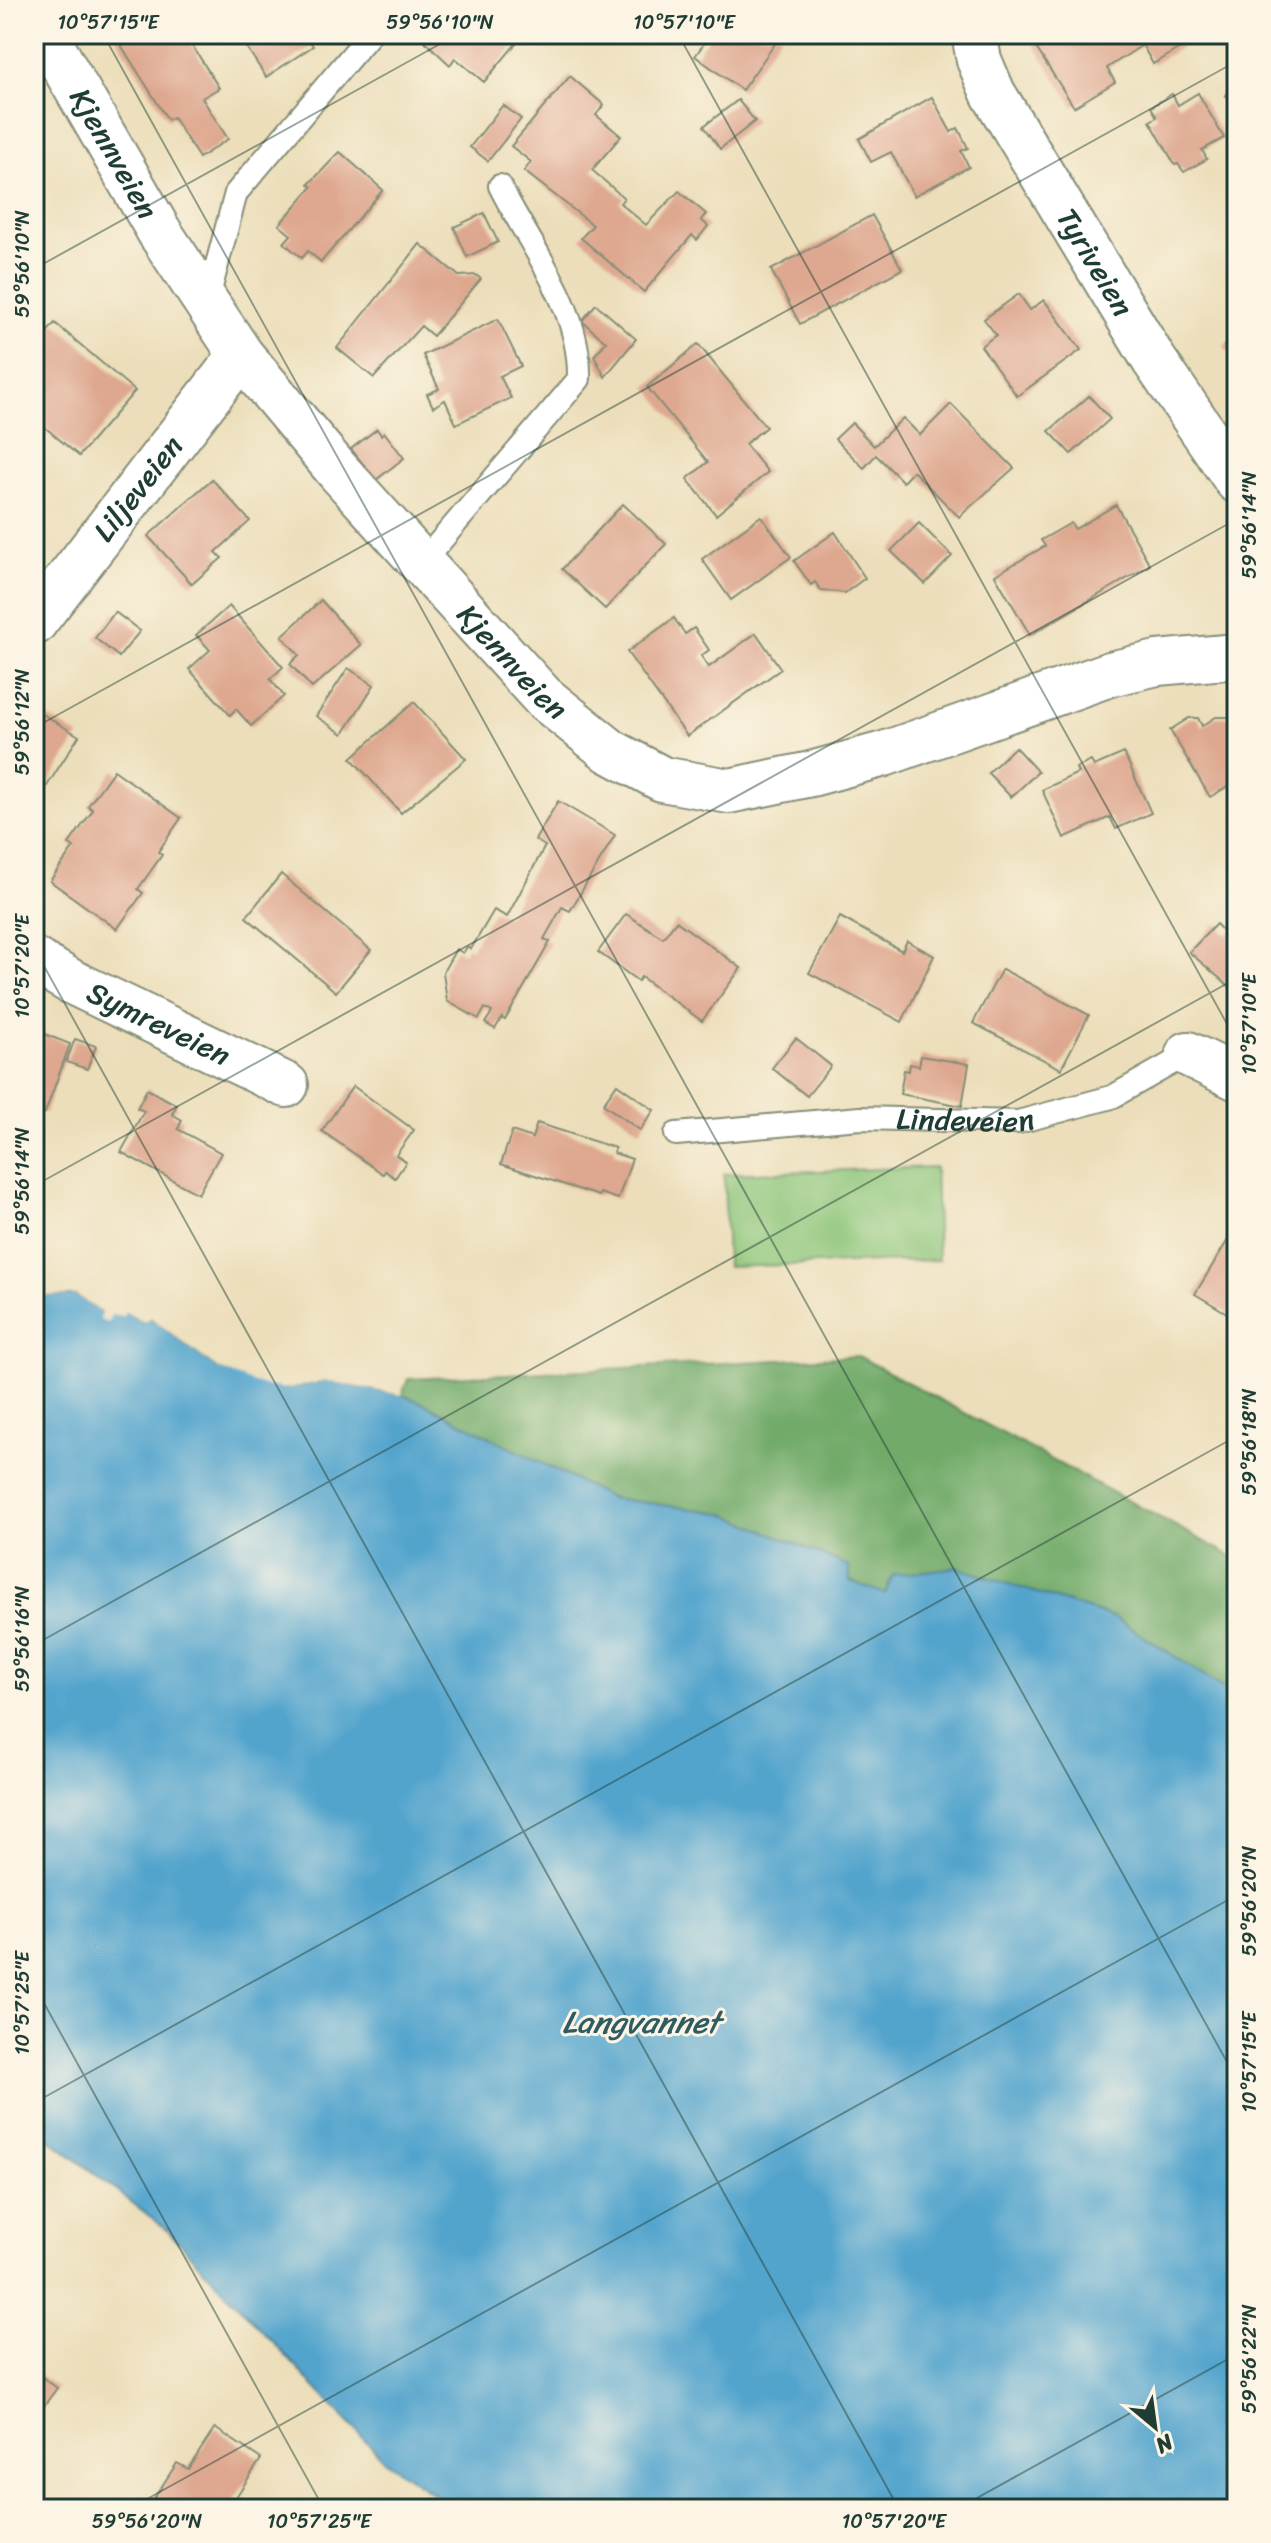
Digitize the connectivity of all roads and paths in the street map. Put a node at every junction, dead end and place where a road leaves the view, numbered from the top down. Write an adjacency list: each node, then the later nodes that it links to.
1 (45, 34): 5 (street, Kjennveien)
2 (370, 34): 5 (lane)
3 (974, 34): 7 (street, Tyriveien)
4 (500, 186): 8 (lane)
5 (207, 303): 6 (street, Kjennveien)
6 (241, 355): 8 (street, Kjennveien); 9 (street, Liljeveien)
7 (1237, 481)
8 (420, 565): 10 (street, Kjennveien)
9 (34, 623)
10 (1237, 656)
11 (34, 960): 14 (street, Symreveien)
12 (1188, 1054): 13 (street, Lindeveien); 15 (lane, Lindeveien)
13 (1237, 1078)
14 (286, 1085)
15 (676, 1134)

